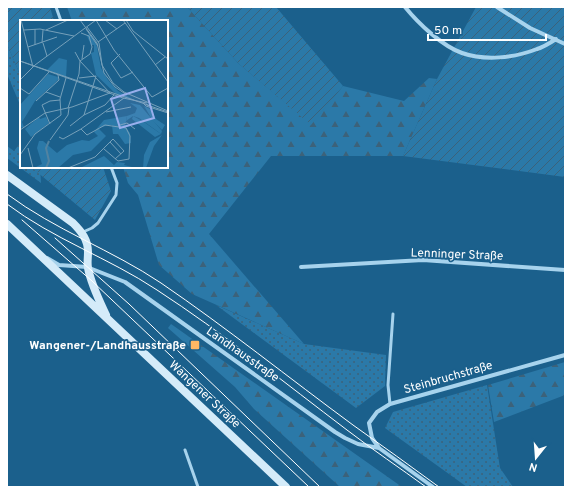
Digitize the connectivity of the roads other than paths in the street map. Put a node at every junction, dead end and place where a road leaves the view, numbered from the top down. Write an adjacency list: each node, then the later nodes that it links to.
1 (56, 7): 4 (lane)
2 (405, 7): 5 (street)
3 (497, 7): 5 (street)
4 (61, 20)
5 (556, 40): 6 (street)
6 (565, 44)
7 (111, 168): 10 (lane)
8 (7, 175): 10 (street)
9 (7, 224): 11 (street, Wangener Straße)
10 (82, 232): 12 (street, Wangener Straße)
11 (35, 250): 12 (street, Landhausstraße); 16 (street, Wangener Straße)
12 (87, 267): 16 (street, Wangener Straße); 19 (street, Landhausstraße)
13 (301, 267): 14 (street, Lenninger Straße)
14 (565, 270)
15 (393, 314): 18 (lane)
16 (108, 319): 22 (street, Wangener Straße)
17 (565, 355): 18 (street, Steinbruchstraße)
18 (390, 404): 19 (street, Steinbruchstraße)
19 (379, 448): 23 (street, Landhausstraße)
20 (185, 450): 21 (lane)
21 (198, 487)
22 (286, 487)
23 (433, 487)

